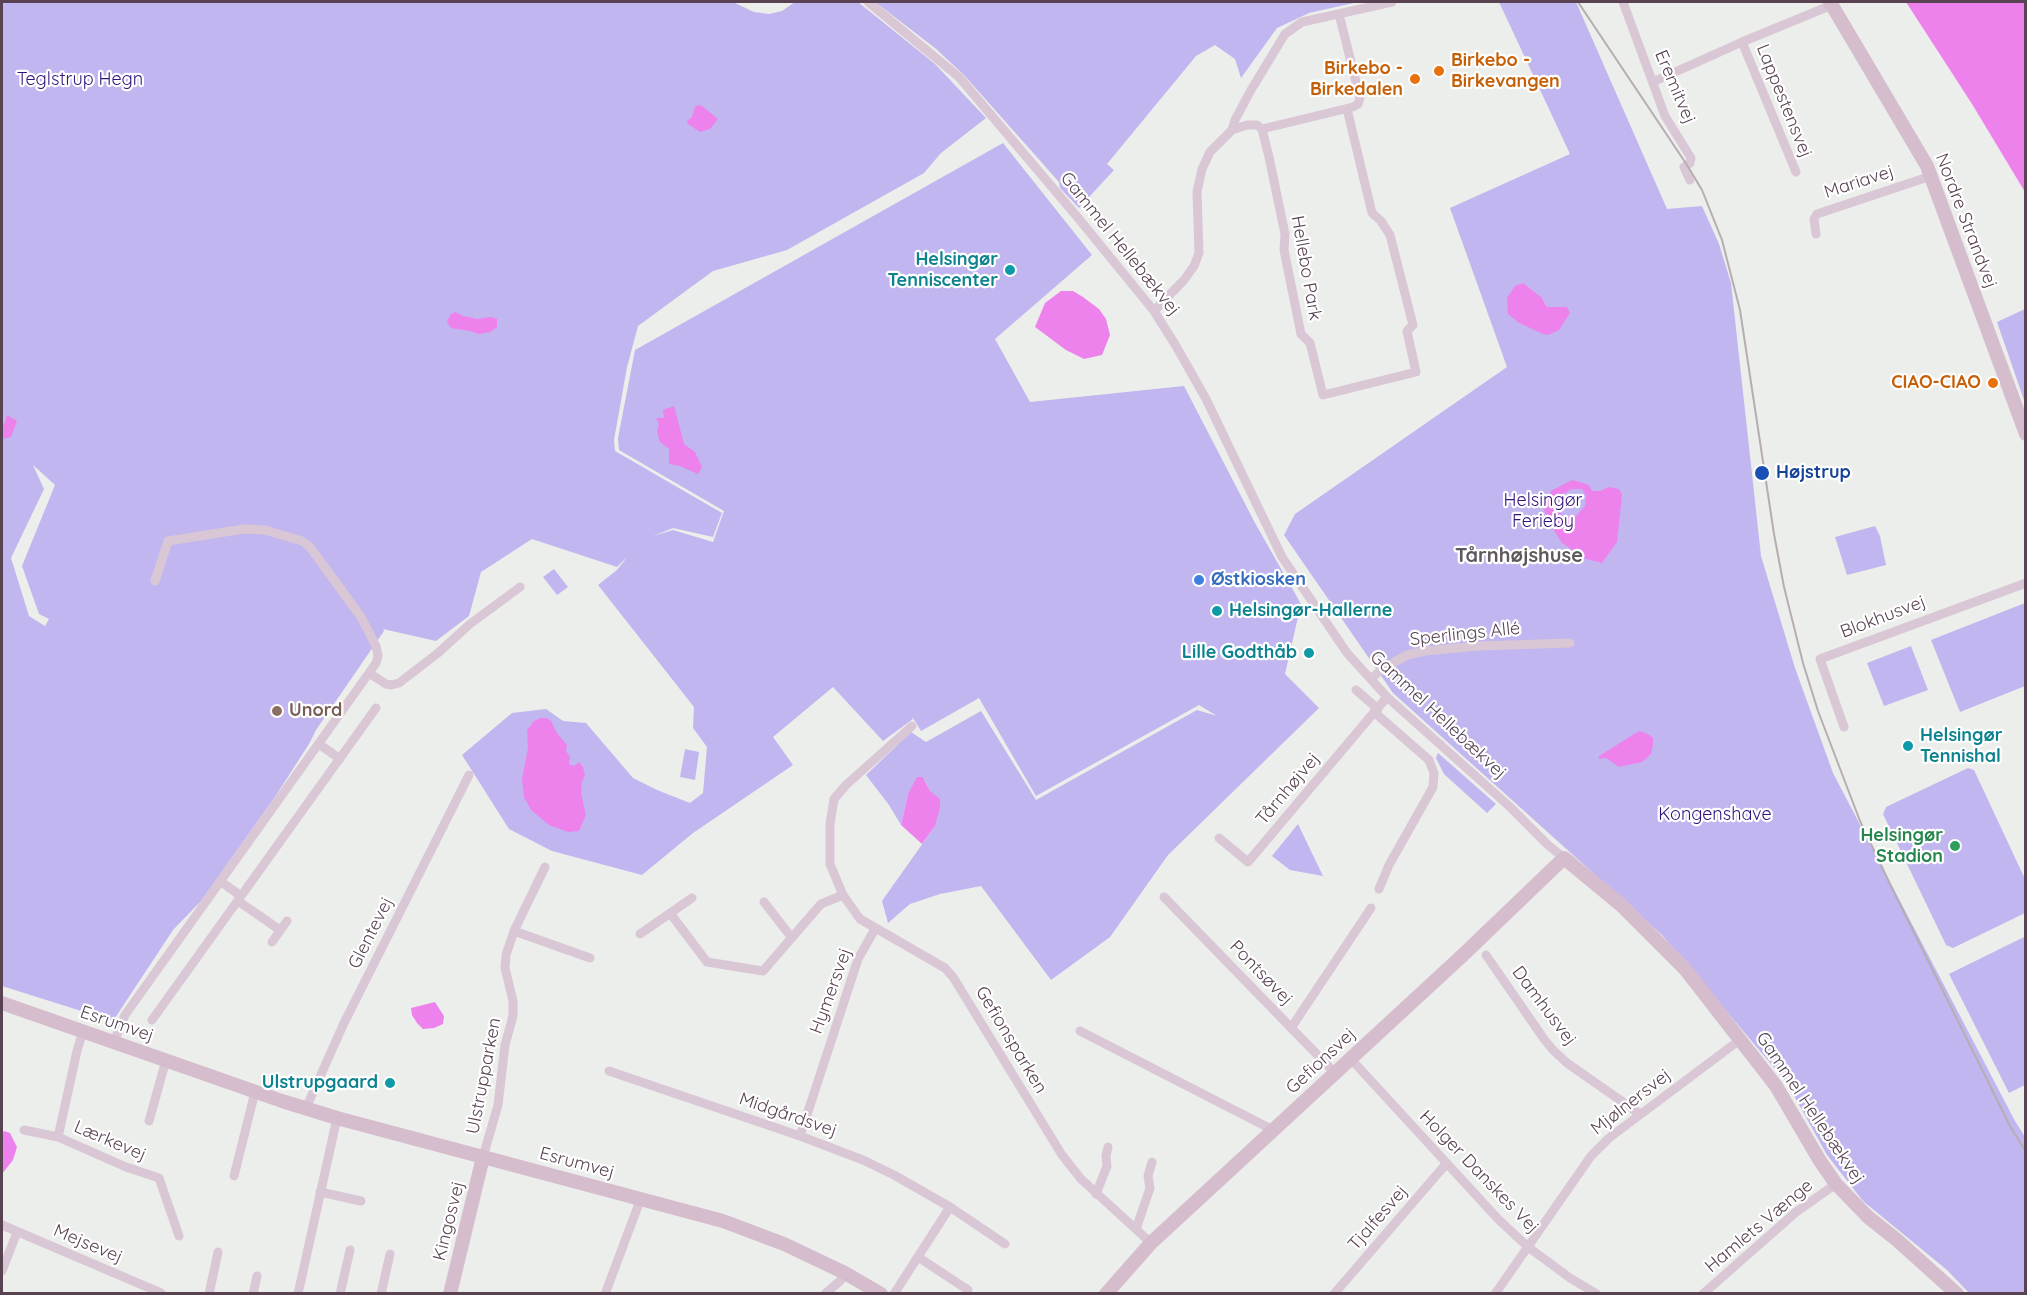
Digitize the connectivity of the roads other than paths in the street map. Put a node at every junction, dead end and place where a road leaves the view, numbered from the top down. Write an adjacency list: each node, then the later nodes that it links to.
1 (868, 2): 15 (street, Gammel Hellebækvej)
2 (1392, 2): 5 (street)
3 (1623, 2): 7 (street, Eremitvej)
4 (1831, 3): 6 (street); 12 (main road, Nordre Strandvej)
5 (1339, 14): 8 (street); 10 (street)
6 (1742, 42): 7 (street); 11 (street, Lappestensvej)
7 (1653, 82): 13 (street, Eremitvej)
8 (1347, 109): 9 (street); 9 (street, Hellebo Park)
9 (1262, 129): 10 (street)
10 (1232, 130): 15 (street)
11 (1796, 172)
12 (1932, 176): 14 (street, Mariavej); 16 (main road, Nordre Strandvej)
13 (1690, 180)
14 (1816, 234)
15 (1154, 311): 22 (street, Gammel Hellebækvej)
16 (2025, 434)
17 (155, 581): 21 (street)
18 (2025, 583): 28 (street, Blokhusvej)
19 (520, 587): 21 (street)
20 (1570, 643): 22 (street, Sperlings Allé)
21 (369, 673): 29 (street)
22 (1371, 679): 24 (street, Gammel Hellebækvej)
23 (1356, 690): 26 (street)
24 (1387, 697): 26 (street, Tårnhøjvej); 33 (street, Gammel Hellebækvej)
25 (376, 708): 30 (street)
26 (1376, 710): 32 (street, Tårnhøjvej); 36 (street)
27 (912, 726): 37 (street)
28 (1844, 727)
29 (318, 744): 30 (street); 35 (street)
30 (340, 759): 39 (street)
31 (469, 775): 65 (street, Glentevej)
32 (1219, 838)
33 (1564, 858): 58 (main road, Gammel Hellebækvej); 60 (main road, Gefionsvej)
34 (546, 867): 47 (street, Ulstrupparken)
35 (220, 881): 39 (street); 59 (street)
36 (1379, 889)
37 (843, 895): 45 (street); 49 (street)
38 (1164, 897): 55 (street, Pontsøvej)
39 (239, 898): 46 (street); 54 (street)
40 (692, 898): 43 (street)
41 (764, 902): 49 (street)
42 (1371, 908): 55 (street)
43 (670, 914): 48 (street); 49 (street)
44 (287, 921): 46 (street)
45 (874, 928): 71 (street, Hymersvej); 80 (street, Gefionsparken)
46 (280, 930): 50 (street)
47 (514, 931): 52 (street); 74 (street, Ulstrupparken)
48 (640, 934)
49 (792, 938)
50 (272, 942)
51 (1486, 955): 66 (street, Damhusvej)
52 (590, 958)
53 (2, 1003): 56 (main road, Esrumvej)
54 (152, 1020)
55 (1291, 1028): 63 (street, Pontsøvej)
56 (83, 1031): 59 (main road, Esrumvej); 72 (street, Lærkevej)
57 (1080, 1031): 70 (street)
58 (1741, 1039): 66 (street, Mjølnersvej); 78 (main road, Gammel Hellebækvej)
59 (114, 1042): 61 (main road, Esrumvej)
60 (1350, 1058): 63 (main road, Gefionsvej); 76 (street, Holger Danskes Vej)
61 (166, 1060): 64 (main road, Esrumvej); 68 (street)
62 (609, 1071): 71 (street, Midgårdsvej)
63 (1335, 1072): 70 (main road, Gefionsvej)
64 (255, 1092): 65 (main road, Esrumvej); 77 (street)
65 (306, 1108): 67 (main road, Esrumvej)
66 (1640, 1114): 90 (street, Mjølnersvej)
67 (337, 1118): 74 (main road, Esrumvej); 79 (street)
68 (148, 1121)
69 (24, 1130): 72 (street, Lærkevej)
70 (1273, 1130): 88 (main road, Gefionsvej)
71 (800, 1136): 83 (street, Midgårdsvej)
72 (58, 1137): 87 (street, Lærkevej)
73 (1108, 1147): 80 (street)
74 (483, 1157): 81 (main road, Esrumvej); 105 (main road, Kingosvej)
75 (1152, 1162): 85 (street)
76 (1446, 1164): 90 (street, Holger Danskes Vej); 111 (street, Tjalfesvej)
77 (234, 1176)
78 (1836, 1184): 114 (street, Hamlets Vænge); 115 (main road, Gammel Hellebækvej)
79 (320, 1191): 82 (street); 102 (street)
80 (1096, 1194): 85 (street, Gefionsparken)
81 (641, 1198): 96 (main road, Esrumvej); 106 (street)
82 (361, 1201)
83 (950, 1207): 89 (street, Midgårdsvej); 94 (street)
84 (2, 1225): 86 (street, Mejsevej)
85 (1136, 1229): 88 (street, Gefionsparken)
86 (17, 1232): 95 (street); 99 (street, Mejsevej)
87 (179, 1236)
88 (1152, 1243): 110 (main road, Gefionsvej)
89 (1005, 1244)
90 (1528, 1247): 112 (street, Mjølnersvej); 113 (street, Holger Danskes Vej)
91 (350, 1250): 103 (street)
92 (218, 1252): 100 (street)
93 (390, 1254): 104 (street)
94 (918, 1257): 98 (street); 109 (street)
95 (2, 1271)
96 (845, 1273): 107 (street); 108 (main road, Esrumvej)
97 (257, 1276): 101 (street)
98 (968, 1290)
99 (161, 1293)
100 (209, 1293)
101 (253, 1293)
102 (298, 1293)
103 (340, 1293)
104 (381, 1293)
105 (450, 1293)
106 (604, 1293)
107 (825, 1293)
108 (881, 1293)
109 (894, 1293)
110 (1106, 1293)
111 (1334, 1293)
112 (1495, 1293)
113 (1597, 1293)
114 (1703, 1293)
115 (1957, 1293)

